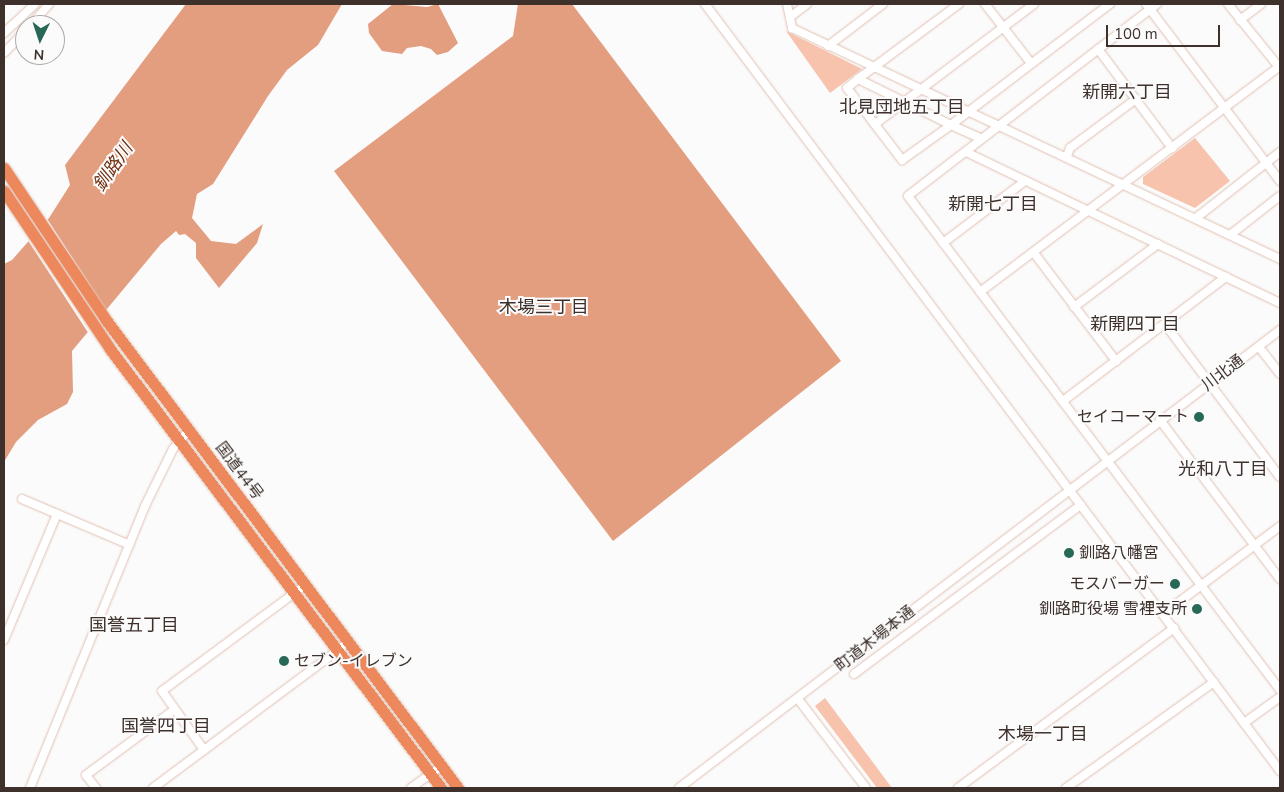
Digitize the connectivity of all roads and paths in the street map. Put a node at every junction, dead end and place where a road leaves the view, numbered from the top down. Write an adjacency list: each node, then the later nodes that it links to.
1 (35, 4): 19 (street)
2 (49, 4): 15 (street)
3 (705, 4): 71 (street)
4 (787, 4): 16 (street)
5 (807, 4): 16 (street)
6 (884, 4): 21 (street)
7 (959, 4): 25 (street)
8 (985, 4): 18 (street)
9 (1034, 4): 18 (street)
10 (1110, 4): 24 (street)
11 (1157, 4): 14 (street)
12 (1228, 4): 17 (street)
13 (1260, 4): 17 (street)
14 (1148, 7): 22 (street); 31 (street)
15 (40, 15)
16 (790, 17): 21 (street)
17 (1240, 20): 26 (street)
18 (1003, 27): 24 (street); 28 (street)
19 (4, 33)
20 (15, 41): 23 (street)
21 (828, 46): 25 (street)
22 (1098, 49): 29 (street); 35 (street)
23 (4, 53)
24 (1031, 63): 32 (street)
25 (872, 67): 27 (street); 28 (street)
26 (1280, 67): 31 (street)
27 (858, 79): 30 (street); 33 (street)
28 (919, 90): 30 (street); 32 (street)
29 (1136, 100): 37 (street); 40 (street)
30 (905, 103): 33 (street); 34 (street)
31 (1224, 107): 37 (street); 41 (street)
32 (967, 112): 34 (street); 35 (street)
33 (875, 124): 34 (street)
34 (951, 125): 36 (street)
35 (998, 125): 36 (street); 40 (street)
36 (980, 138): 38 (street)
37 (1172, 148): 45 (street)
38 (966, 152): 43 (street); 51 (street)
39 (1280, 152): 41 (street)
40 (1067, 156): 45 (street)
41 (1266, 162): 44 (street); 49 (street)
42 (4, 168): 67 (highway, 国道44号)
43 (1025, 181): 48 (street); 51 (street)
44 (1280, 181)
45 (1125, 183): 48 (street); 49 (street)
46 (4, 191): 68 (highway, 国道44号)
47 (1280, 196): 50 (street)
48 (1088, 210): 52 (street); 53 (street)
49 (1196, 218): 50 (street)
50 (1230, 234): 54 (street)
51 (944, 243): 56 (street)
52 (1158, 244): 55 (street); 58 (street)
53 (1034, 253): 56 (street); 58 (street)
54 (1280, 259)
55 (1226, 277): 57 (street); 59 (street)
56 (980, 292): 65 (street)
57 (1280, 303)
58 (1074, 307): 62 (street)
59 (1165, 324): 62 (street); 64 (street)
60 (1280, 330): 61 (street, 川北通)
61 (1259, 347): 63 (street); 64 (street, 川北通)
62 (1116, 361): 65 (street)
63 (1280, 374)
64 (1210, 383): 66 (street, 川北通); 70 (street)
65 (1063, 401): 69 (street)
66 (1160, 420): 69 (street, 川北通); 77 (street)
67 (188, 431): 68 (street); 79 (highway, 国道44号)
68 (179, 440): 76 (street); 81 (highway, 国道44号)
69 (1107, 460): 71 (street, 川北通); 80 (street)
70 (1280, 477)
71 (1068, 488): 73 (street); 91 (street, 町道木場本通)
72 (22, 499): 74 (street)
73 (1081, 505): 82 (street); 87 (street)
74 (57, 514): 76 (street); 84 (street)
75 (1280, 526): 77 (street)
76 (130, 545): 98 (street)
77 (1254, 545): 78 (street); 80 (street)
78 (1280, 580)
79 (305, 585): 81 (street); 85 (highway, 国道44号)
80 (1201, 585): 82 (street); 89 (street)
81 (295, 592): 86 (highway, 国道44号); 92 (street)
82 (1163, 614): 83 (street)
83 (1174, 628): 88 (street); 106 (street)
84 (4, 640)
85 (349, 642): 86 (street); 95 (highway, 国道44号)
86 (338, 650): 94 (street); 97 (highway, 国道44号)
87 (854, 674)
88 (1214, 682): 93 (street); 107 (street)
89 (1280, 690)
90 (1280, 696): 93 (street)
91 (798, 700): 104 (street, 町道木場本通); 105 (street)
92 (174, 710): 94 (street); 99 (street)
93 (1244, 723): 96 (street)
94 (204, 750): 100 (street)
95 (440, 766): 97 (street); 103 (highway, 国道44号)
96 (1280, 771)
97 (430, 774): 101 (street); 102 (highway, 国道44号)
98 (30, 788)
99 (96, 788)
100 (153, 788)
101 (411, 788)
102 (441, 788)
103 (458, 788)
104 (679, 788)
105 (866, 788)
106 (958, 788)
107 (1066, 788)

